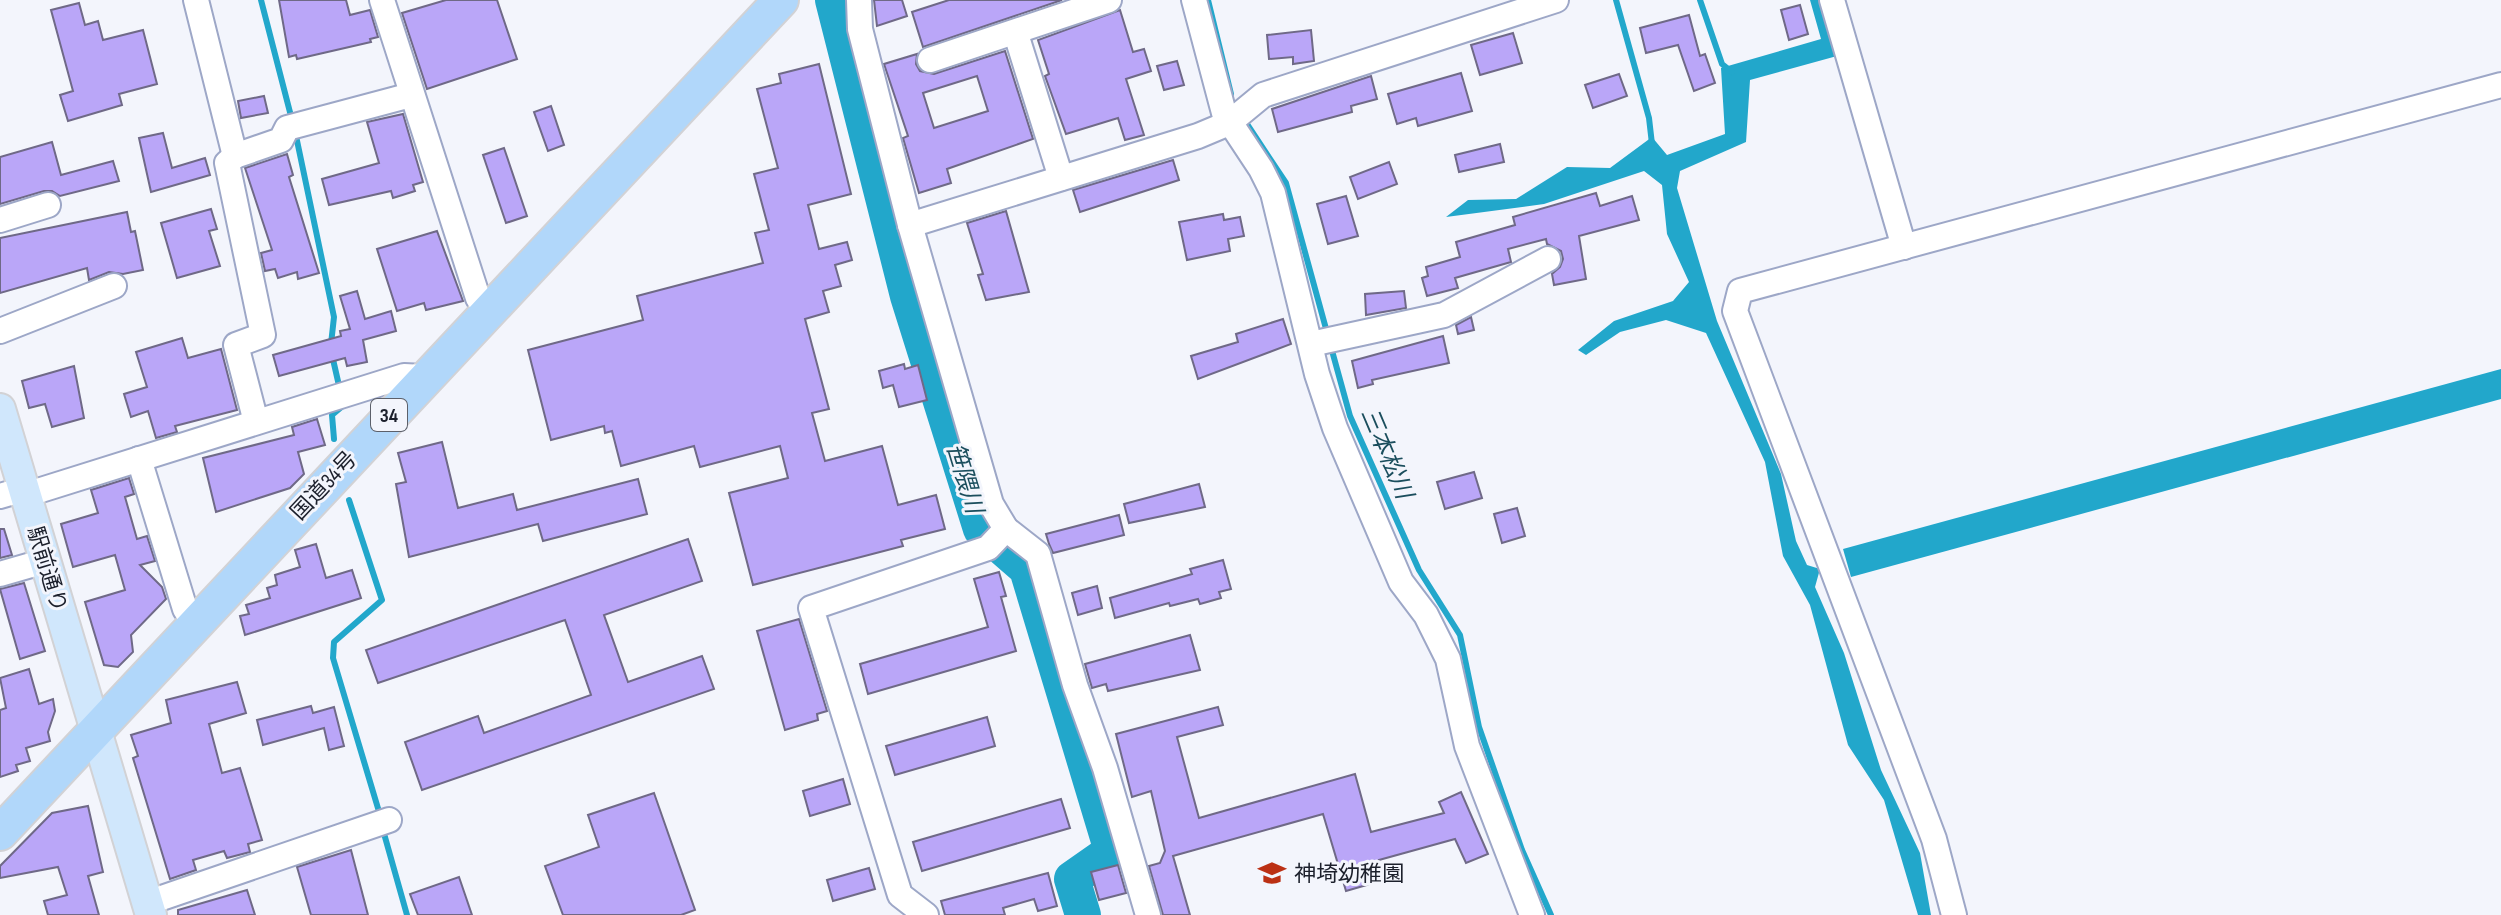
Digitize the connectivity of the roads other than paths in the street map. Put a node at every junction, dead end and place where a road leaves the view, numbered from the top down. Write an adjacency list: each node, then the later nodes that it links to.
1 (196, 0): 14 (street)
2 (382, 0): 12 (street)
3 (781, 0): 22 (highway, 国道34号 / 34)
4 (859, 0): 18 (street)
5 (1109, 0): 9 (street)
6 (1194, 0): 13 (street)
7 (1556, 0): 13 (street)
8 (1832, 0): 19 (street)
9 (1016, 34): 10 (street); 15 (street)
10 (930, 60)
11 (2501, 85): 19 (street)
12 (411, 95): 14 (street); 22 (street)
13 (1238, 116): 15 (street); 24 (street)
14 (235, 156): 27 (street)
15 (1061, 178): 18 (street)
16 (48, 205): 17 (street)
17 (0, 220)
18 (910, 225): 30 (street)
19 (1904, 247): 41 (street)
20 (1548, 259): 24 (street)
21 (114, 286): 23 (street)
22 (487, 310): 25 (highway, 国道34号 / 34)
23 (0, 331)
24 (1311, 344): 40 (street)
25 (424, 377): 27 (street); 33 (highway, 国道34号 / 34)
26 (0, 409): 29 (main road, 駅前通り)
27 (256, 422): 28 (street)
28 (139, 459): 29 (street); 33 (street)
29 (16, 493): 31 (main road, 駅前通り)
30 (1006, 529): 38 (street); 39 (street)
31 (45, 561): 32 (street); 34 (main road, 駅前通り)
32 (0, 574)
33 (195, 623): 34 (highway, 国道34号 / 34)
34 (94, 730): 36 (highway, 国道34号 / 34); 37 (main road, 駅前通り)
35 (380, 824): 37 (street)
36 (0, 833)
37 (149, 909)
38 (926, 915)
39 (1148, 915)
40 (1532, 915)
41 (1954, 915)

